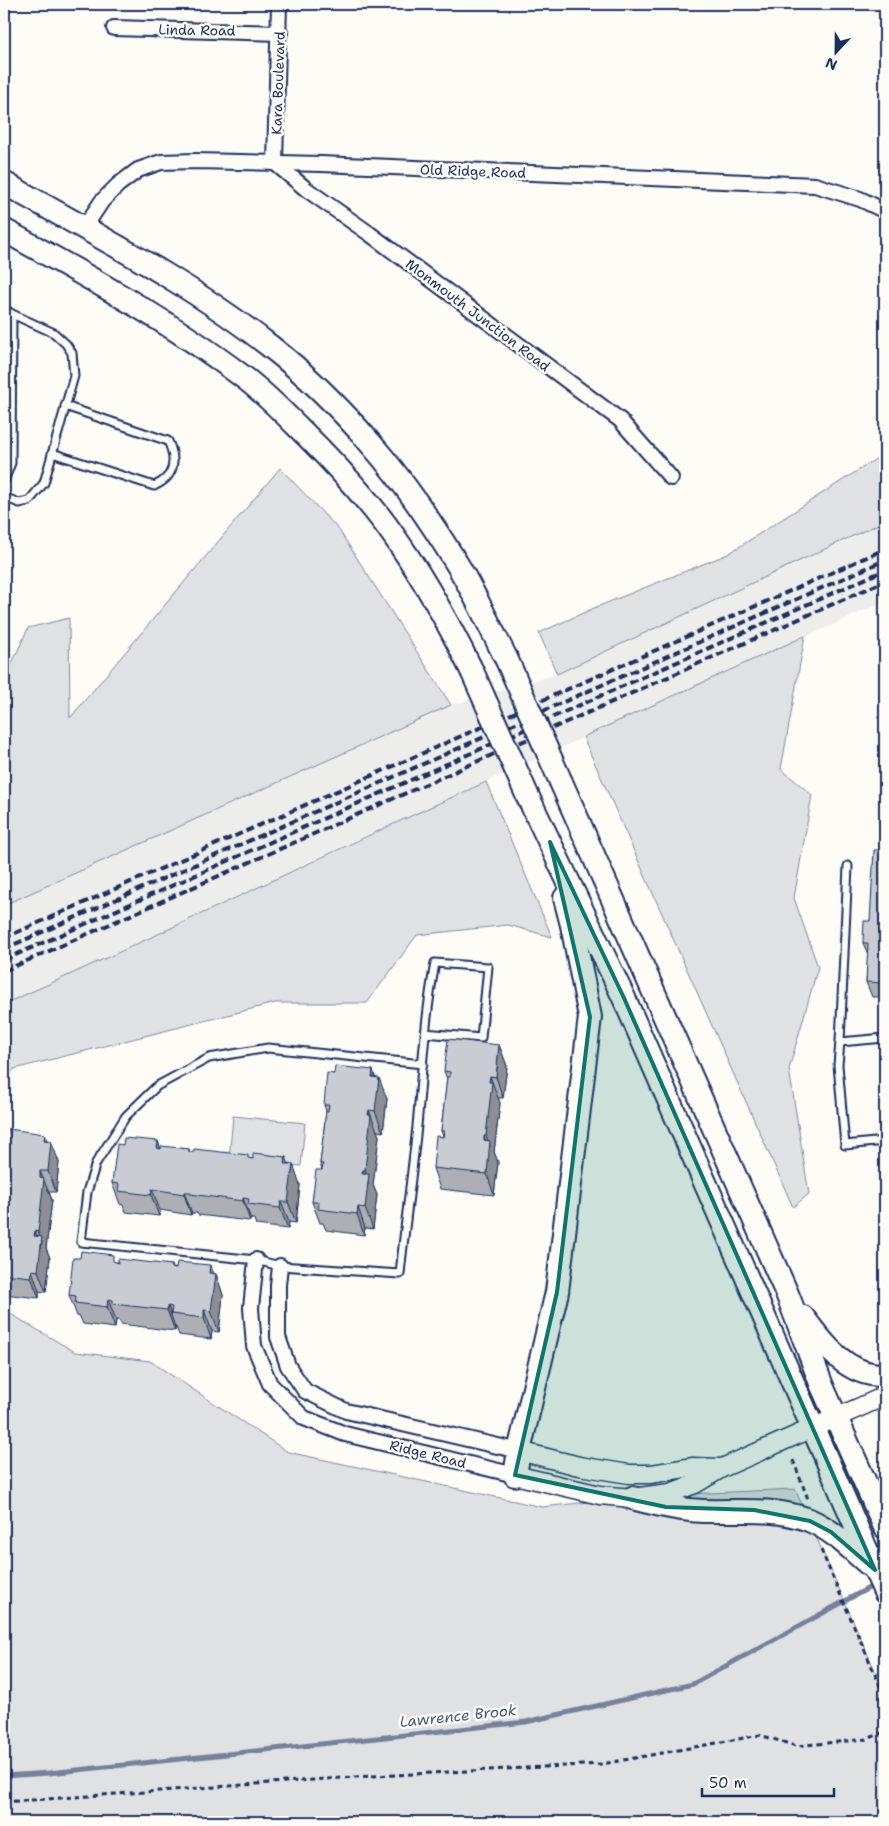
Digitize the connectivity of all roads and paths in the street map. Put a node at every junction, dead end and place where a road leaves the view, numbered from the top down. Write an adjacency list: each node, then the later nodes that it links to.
1 (279, 4): 3 (street, Kara Boulevard)
2 (114, 28): 3 (street, Linda Road)
3 (280, 32): 4 (street, Kara Boulevard)
4 (275, 163): 6 (street, Old Ridge Road); 7 (street, Old Ridge Road); 14 (street, Monmouth Junction Road)
5 (4, 183): 7 (main road)
6 (885, 210)
7 (84, 228): 26 (main road, bridge)
8 (4, 230): 17 (main road, bridge)
9 (4, 309): 10 (lane)
10 (12, 314): 11 (lane); 13 (lane)
11 (65, 406): 12 (lane); 12 (lane)
12 (52, 453): 16 (lane)
13 (7, 459): 15 (lane)
14 (671, 478)
15 (4, 481)
16 (4, 497)
17 (550, 842): 30 (main road); 31 (main road)
18 (848, 866): 21 (lane)
19 (425, 1033): 19 (lane); 22 (lane)
20 (885, 1038): 21 (lane)
21 (840, 1042): 23 (lane)
22 (422, 1064): 24 (lane); 25 (lane)
23 (885, 1141)
24 (256, 1260): 25 (lane); 34 (street, Ridge Road)
25 (280, 1266): 31 (street, Ridge Road)
26 (788, 1296): 27 (main road); 29 (main road)
27 (885, 1375)
28 (885, 1396): 29 (street, Ridge Road)
29 (837, 1418): 30 (street, Ridge Road); 37 (main road)
30 (813, 1429): 33 (street, Ridge Road); 39 (main road)
31 (519, 1451): 33 (street, Ridge Road); 34 (main road)
32 (793, 1460): 36 (path)
33 (722, 1468): 35 (street, Ridge Road)
34 (515, 1475): 35 (street, Ridge Road)
35 (632, 1498): 39 (main road)
36 (808, 1506)
37 (885, 1527)
38 (818, 1542): 41 (path)
39 (875, 1570): 40 (main road)
40 (885, 1592)
41 (885, 1697)
42 (885, 1732): 43 (path)
43 (4, 1802)

